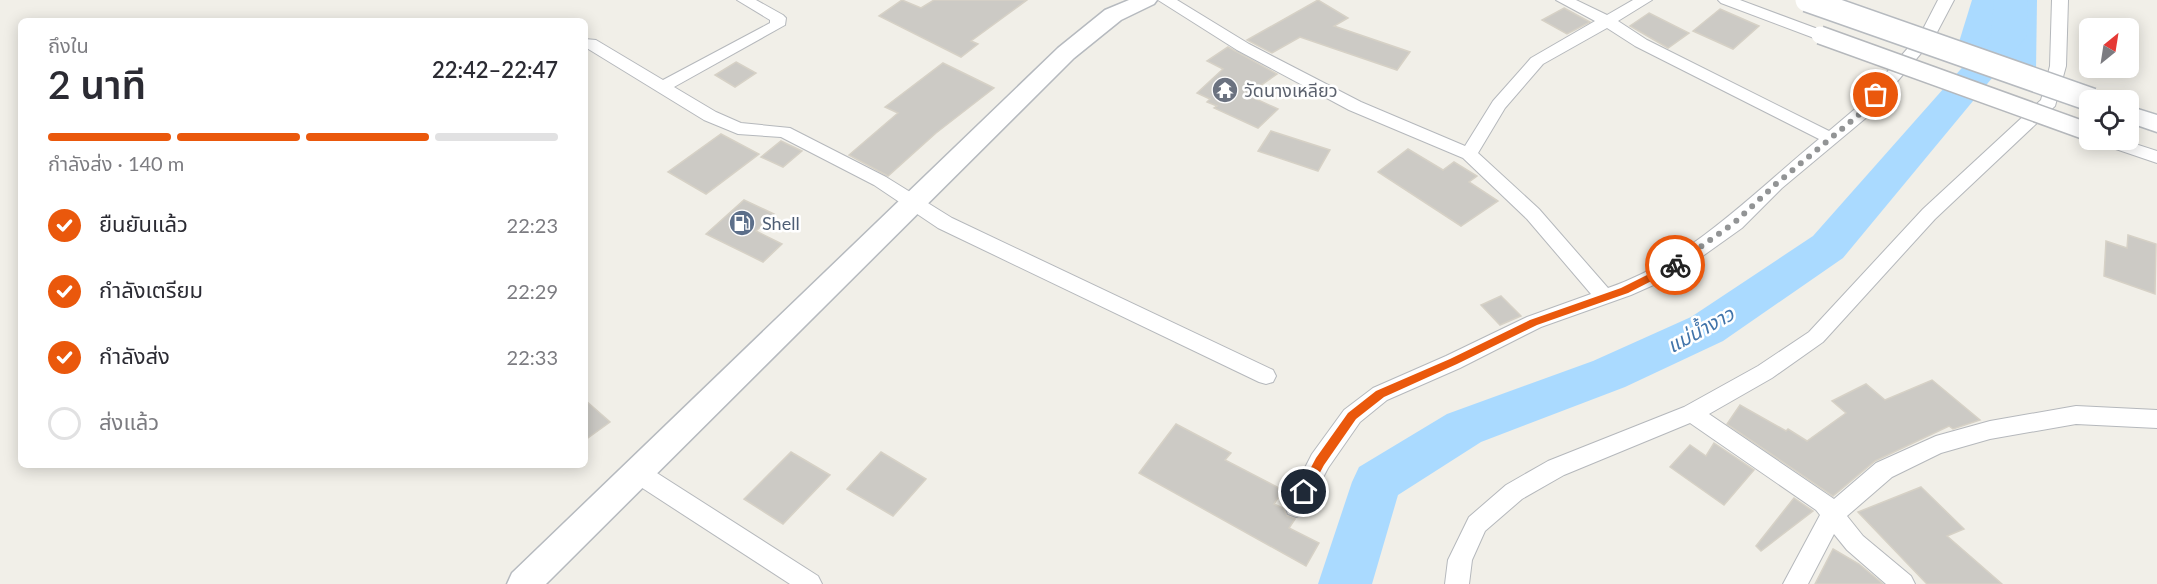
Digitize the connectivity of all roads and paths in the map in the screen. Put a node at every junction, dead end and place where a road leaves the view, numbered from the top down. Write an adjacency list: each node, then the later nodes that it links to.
1 (745, 0): 12 (street)
2 (1147, 0): 19 (main road)
3 (1166, 0): 17 (street)
4 (1564, 0): 10 (street)
5 (1644, 0): 10 (street)
6 (1726, 0): 14 (street, bridge)
7 (1807, 0): 13 (main road, bridge)
8 (1947, 0): 15 (street)
9 (2060, 0): 22 (street)
10 (1605, 20): 15 (street); 17 (street)
11 (590, 43): 12 (street)
12 (662, 87): 19 (street)
13 (2079, 95)
14 (2079, 129)
15 (1832, 139): 20 (street)
16 (2136, 150): 18 (street)
17 (1469, 154): 20 (street)
18 (2157, 157)
19 (914, 203): 21 (street); 24 (main road)
20 (1605, 297): 25 (street)
21 (1266, 376)
22 (1692, 413): 26 (street); 29 (street)
23 (2157, 419): 26 (street)
24 (638, 473): 27 (main road); 28 (street)
25 (1296, 507)
26 (1833, 514): 30 (street); 31 (street)
27 (524, 584)
28 (810, 584)
29 (1457, 584)
30 (1795, 584)
31 (1903, 584)

